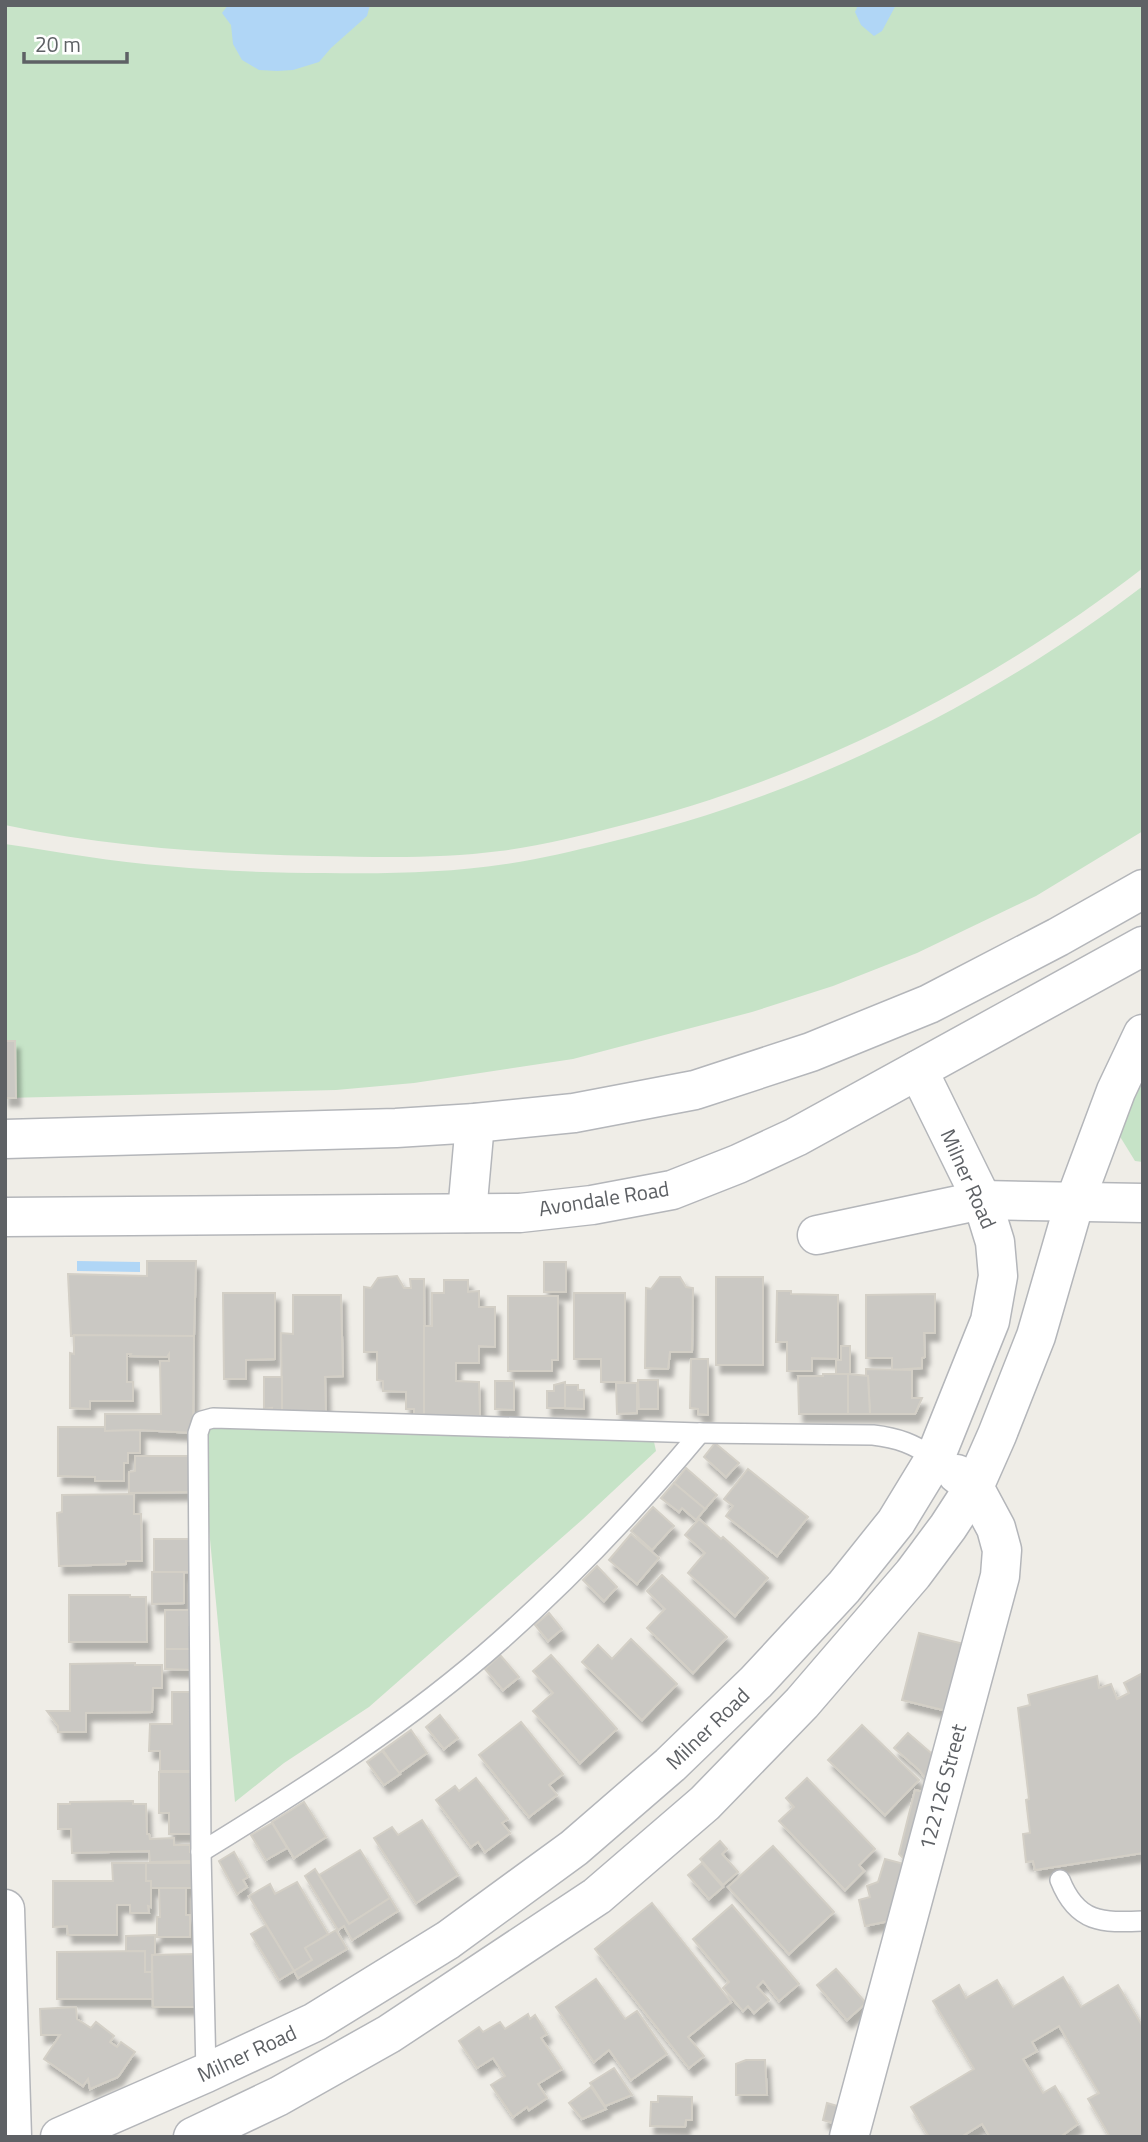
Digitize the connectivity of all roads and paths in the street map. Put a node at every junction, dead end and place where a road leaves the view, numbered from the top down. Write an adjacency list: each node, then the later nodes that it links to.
1 (1143, 889): 5 (street)
2 (1143, 946): 4 (street, Avondale Road)
3 (1143, 1034): 8 (street)
4 (918, 1070): 7 (street, Milner Road); 10 (street, Avondale Road)
5 (475, 1123): 6 (street); 10 (street)
6 (5, 1139)
7 (982, 1200): 8 (street); 12 (street); 14 (street, Milner Road)
8 (1075, 1201): 9 (street); 15 (street)
9 (1143, 1203)
10 (467, 1213): 11 (street, Avondale Road)
11 (5, 1217)
12 (817, 1235)
13 (700, 1433): 14 (lane); 18 (lane); 18 (lane)
14 (935, 1458): 15 (street, 122126 Street); 16 (street, Milner Road)
15 (974, 1487): 17 (street); 30 (street, 122126 Street)
16 (670, 1765): 17 (street); 19 (street, Milner Road)
17 (705, 1802): 21 (street)
18 (201, 1852): 25 (lane)
19 (562, 1856): 21 (street); 24 (street, Milner Road)
20 (1060, 1880): 23 (lane)
21 (594, 1898): 26 (street)
22 (5, 1909): 27 (street)
23 (1143, 1921)
24 (254, 2050): 25 (street, Milner Road); 26 (street)
25 (206, 2073): 28 (street, Milner Road)
26 (279, 2096): 29 (street)
27 (12, 2137)
28 (60, 2137)
29 (193, 2137)
30 (849, 2137)

